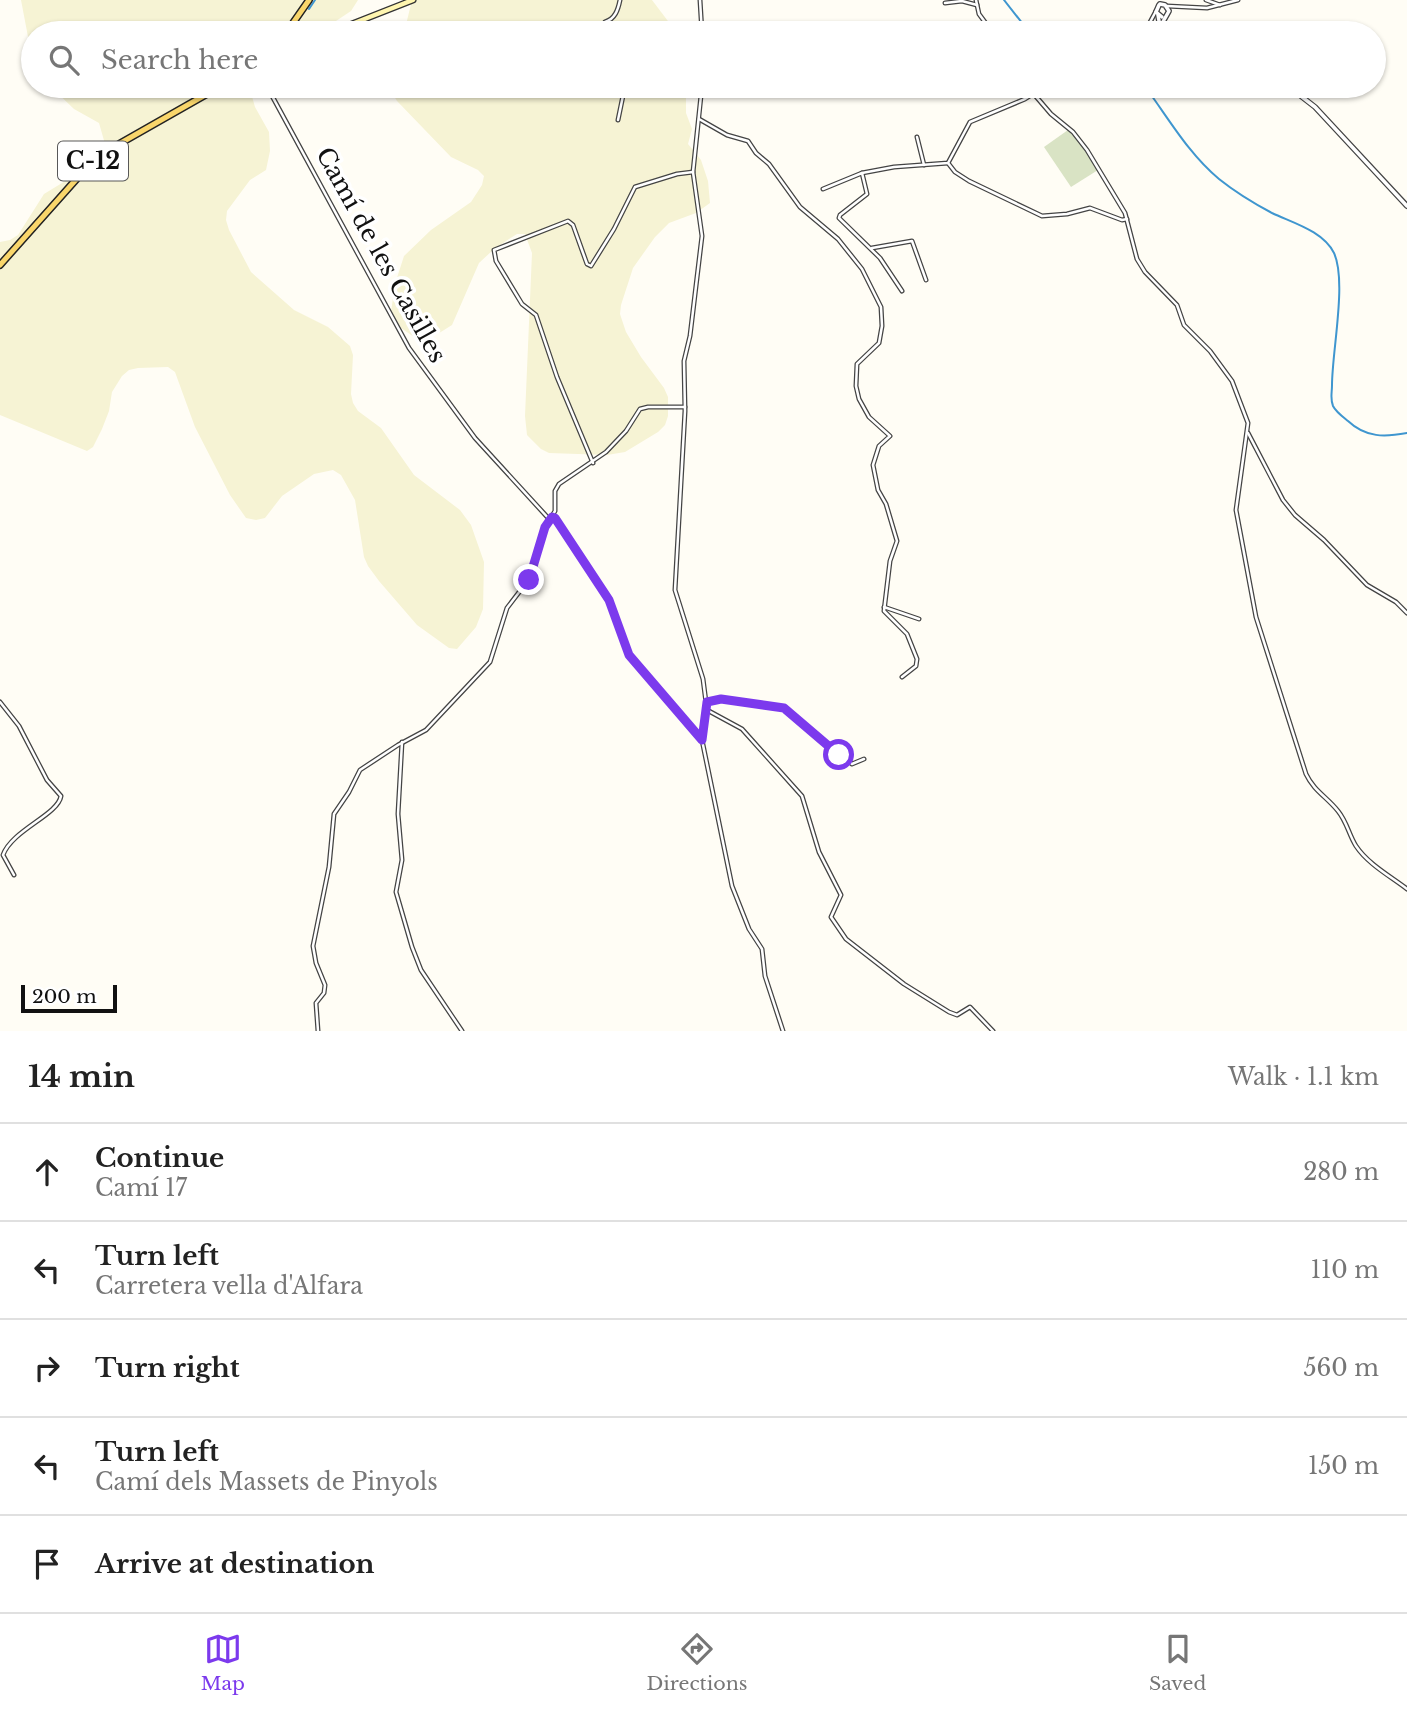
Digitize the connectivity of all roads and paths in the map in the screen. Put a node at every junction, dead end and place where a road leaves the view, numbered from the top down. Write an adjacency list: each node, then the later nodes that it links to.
1 (413, 0): 18 (main road)
2 (620, 0): 19 (street)
3 (700, 0): 20 (street)
4 (976, 0): 12 (street)
5 (1182, 0): 14 (street)
6 (1206, 0): 13 (street)
7 (1238, 0): 9 (street)
8 (308, 1): 17 (main road)
9 (1232, 1): 13 (street)
10 (945, 3): 12 (street)
11 (1164, 4): 14 (street); 15 (street); 16 (street)
12 (977, 5): 21 (street)
13 (1222, 5): 14 (street)
14 (1179, 7)
15 (1157, 13): 16 (street); 22 (street); 23 (street)
16 (1164, 16): 24 (street)
17 (293, 21)
18 (360, 21)
19 (607, 21)
20 (701, 21)
21 (984, 21)
22 (1150, 21)
23 (1159, 21)
24 (1162, 21)
25 (203, 98): 43 (main road, C-12)
26 (274, 98): 49 (street, Camí de les Casilles)
27 (623, 98): 33 (street)
28 (701, 98): 32 (street)
29 (1028, 98): 35 (street)
30 (1037, 98): 41 (street)
31 (1303, 98): 40 (street)
32 (699, 119): 37 (street); 50 (street)
33 (618, 120)
34 (917, 137): 36 (street)
35 (948, 163): 36 (street); 41 (street)
36 (924, 164): 38 (street)
37 (693, 172): 46 (street); 48 (street)
38 (862, 173): 39 (street); 42 (street)
39 (823, 189)
40 (1407, 206)
41 (1127, 219): 47 (street)
42 (872, 248): 44 (street); 45 (street)
43 (0, 265)
44 (926, 280)
45 (902, 291)
46 (685, 407): 48 (street); 55 (street)
47 (1247, 431): 51 (street); 61 (street)
48 (593, 463): 49 (street)
49 (551, 518): 57 (street, Camí de les Casilles); 58 (street)
50 (884, 607): 52 (street); 53 (street)
51 (1407, 613)
52 (919, 620)
53 (902, 677)
54 (0, 702): 60 (street)
55 (707, 702): 56 (street); 59 (street)
56 (707, 710): 57 (street); 65 (street)
57 (702, 740): 64 (street)
58 (402, 742): 62 (street); 63 (street)
59 (864, 759)
60 (15, 875)
61 (1407, 889)
62 (318, 1031)
63 (462, 1031)
64 (783, 1031)
65 (993, 1031)

